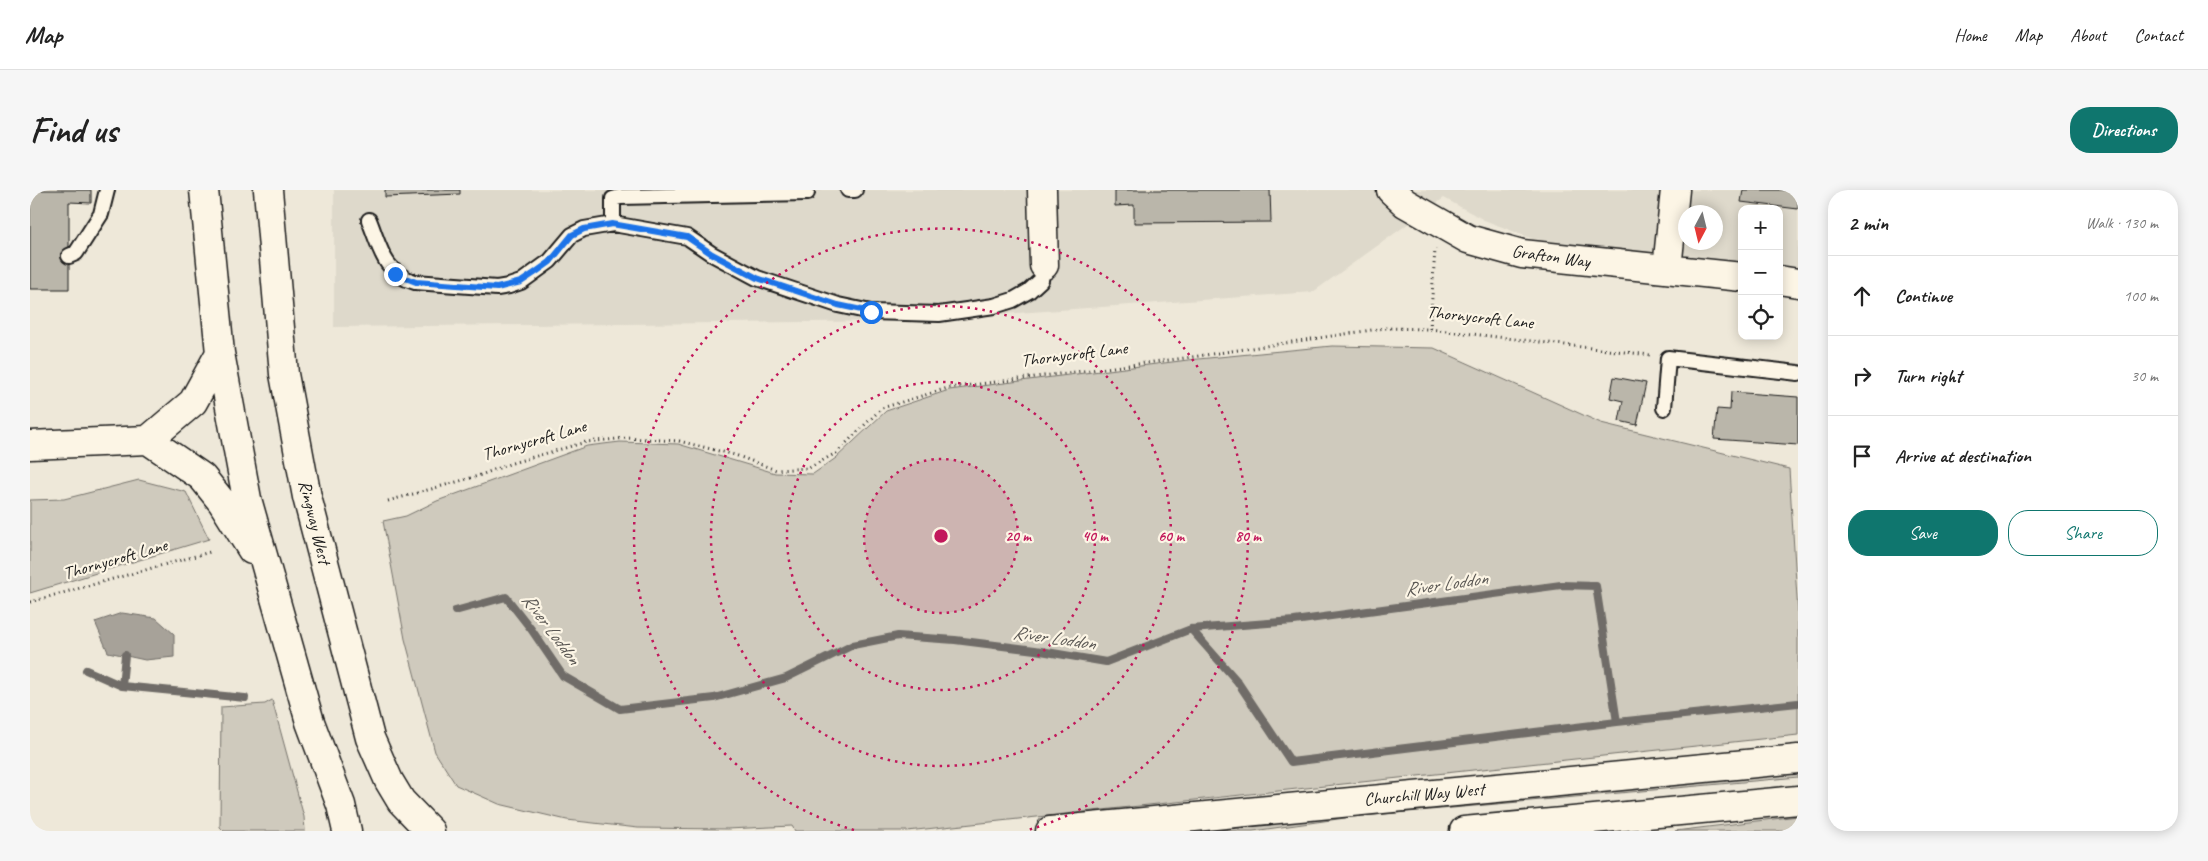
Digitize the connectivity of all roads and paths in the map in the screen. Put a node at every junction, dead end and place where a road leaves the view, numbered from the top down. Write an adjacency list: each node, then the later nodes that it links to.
1 (107, 190): 12 (lane)
2 (204, 190): 20 (main road)
3 (268, 190): 33 (main road, Ringway West)
4 (848, 190): 5 (lane)
5 (855, 190)
6 (1042, 190): 13 (main road)
7 (1391, 190): 14 (main road, Grafton Way)
8 (1675, 190): 14 (main road)
9 (807, 193): 11 (lane)
10 (369, 220): 11 (lane)
11 (612, 224): 13 (lane)
12 (69, 256)
13 (1044, 265)
14 (1667, 269): 15 (main road, Grafton Way)
15 (1738, 277)
16 (1434, 279): 19 (path)
17 (1783, 281): 18 (main road)
18 (1798, 283)
19 (1430, 329): 21 (path, Thornycroft Lane); 26 (path, Thornycroft Lane)
20 (220, 354): 24 (main road); 28 (main road)
21 (1668, 358): 22 (lane); 23 (lane)
22 (1798, 373)
23 (1664, 408)
24 (148, 440): 25 (main road); 28 (main road)
25 (30, 444)
26 (388, 500)
27 (210, 552): 29 (path, Thornycroft Lane)
28 (266, 571): 32 (main road)
29 (30, 602)
30 (1798, 759): 34 (main road, Churchill Way West)
31 (1798, 800): 35 (main road)
32 (347, 831)
33 (430, 831)
34 (1050, 831)
35 (1464, 831)

